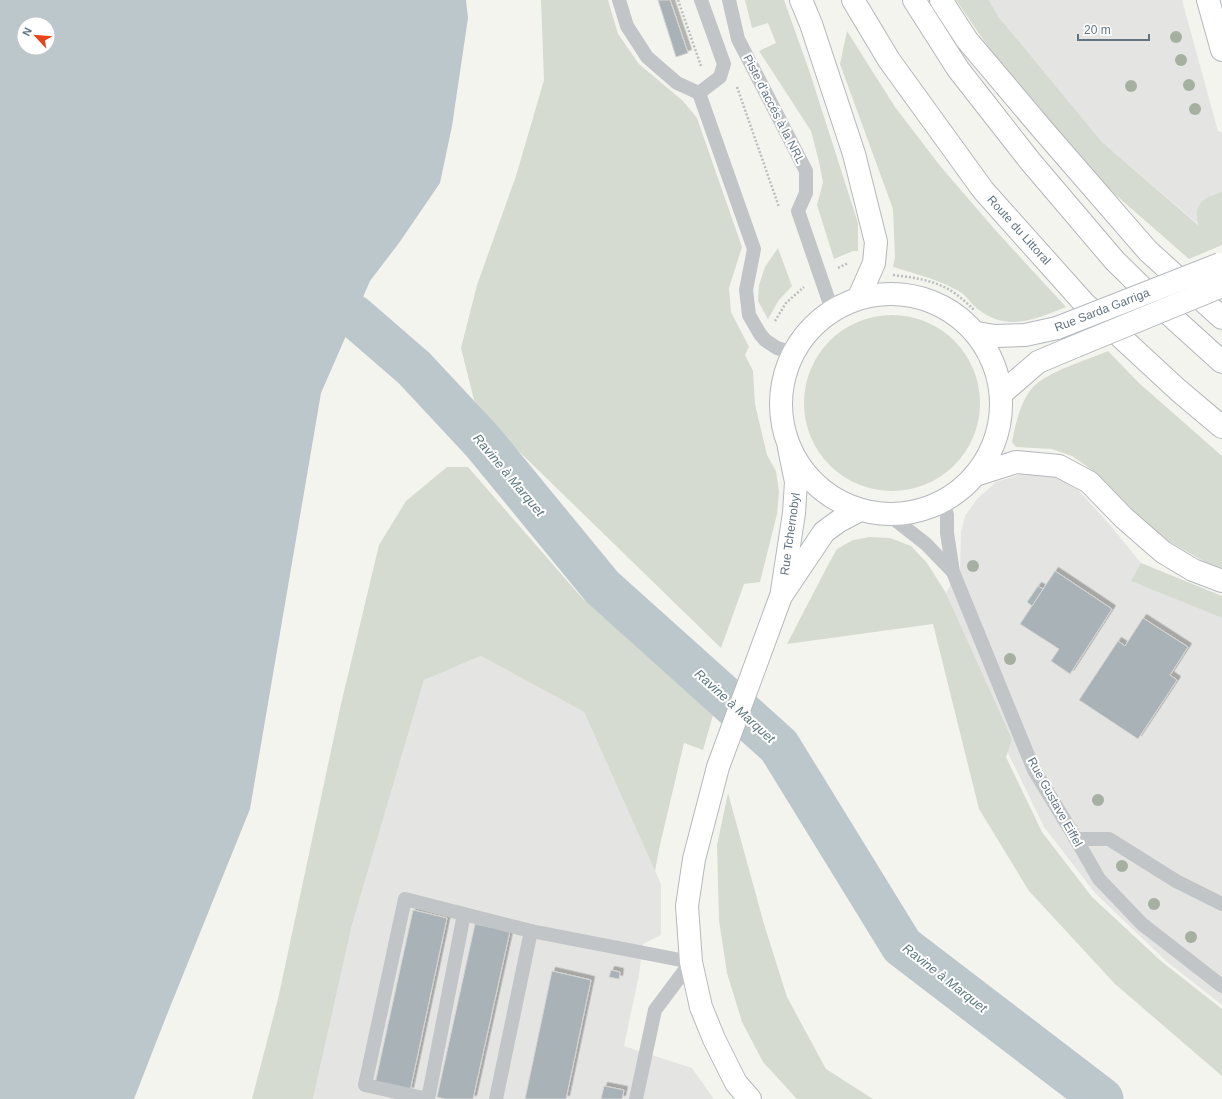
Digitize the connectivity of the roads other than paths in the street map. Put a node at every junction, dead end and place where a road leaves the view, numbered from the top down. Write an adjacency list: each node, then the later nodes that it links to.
1 (619, 0): 10 (lane)
2 (701, 0): 10 (lane)
3 (729, 0): 14 (lane, Piste d'accés à la NRL)
4 (801, 0): 13 (main road)
5 (853, 0): 20 (main road, Route du Littoral)
6 (914, 0): 18 (main road)
7 (941, 0): 15 (main road)
8 (1208, 0): 9 (main road)
9 (1222, 50)
10 (700, 93): 17 (lane)
11 (1221, 264): 16 (main road, Rue Sarda Garriga, bridge)
12 (1222, 286): 19 (main road, Rue Sarda Garriga, bridge)
13 (859, 297): 14 (main road, Rue Tchernobyl); 16 (main road, Rue Tchernobyl)
14 (832, 310): 17 (main road, Rue Tchernobyl)
15 (1222, 318)
16 (977, 323): 19 (main road, Rue Tchernobyl)
17 (793, 353): 21 (main road, Rue Tchernobyl)
18 (1222, 362)
19 (1001, 394): 22 (main road, Rue Tchernobyl)
20 (1222, 427)
21 (789, 448): 24 (main road, Rue Tchernobyl); 28 (main road, Rue Tchernobyl)
22 (975, 475): 23 (main road, Rue Tchernobyl); 27 (main road)
23 (943, 501): 25 (main road, Rue Tchernobyl); 26 (lane, Rue Gustave Eiffel)
24 (860, 510): 25 (main road, Rue Tchernobyl); 28 (main road)
25 (889, 515): 26 (lane, Rue Gustave Eiffel)
26 (953, 572): 29 (lane, Rue Gustave Eiffel)
27 (1222, 581)
28 (781, 596): 33 (main road)
29 (1076, 839): 30 (lane); 34 (lane, Rue Gustave Eiffel)
30 (1222, 904)
31 (464, 914): 32 (lane); 35 (lane); 35 (lane)
32 (531, 931): 33 (lane); 36 (lane)
33 (691, 962): 37 (lane); 38 (main road)
34 (1222, 986)
35 (428, 1099)
36 (496, 1099)
37 (636, 1099)
38 (750, 1099)

